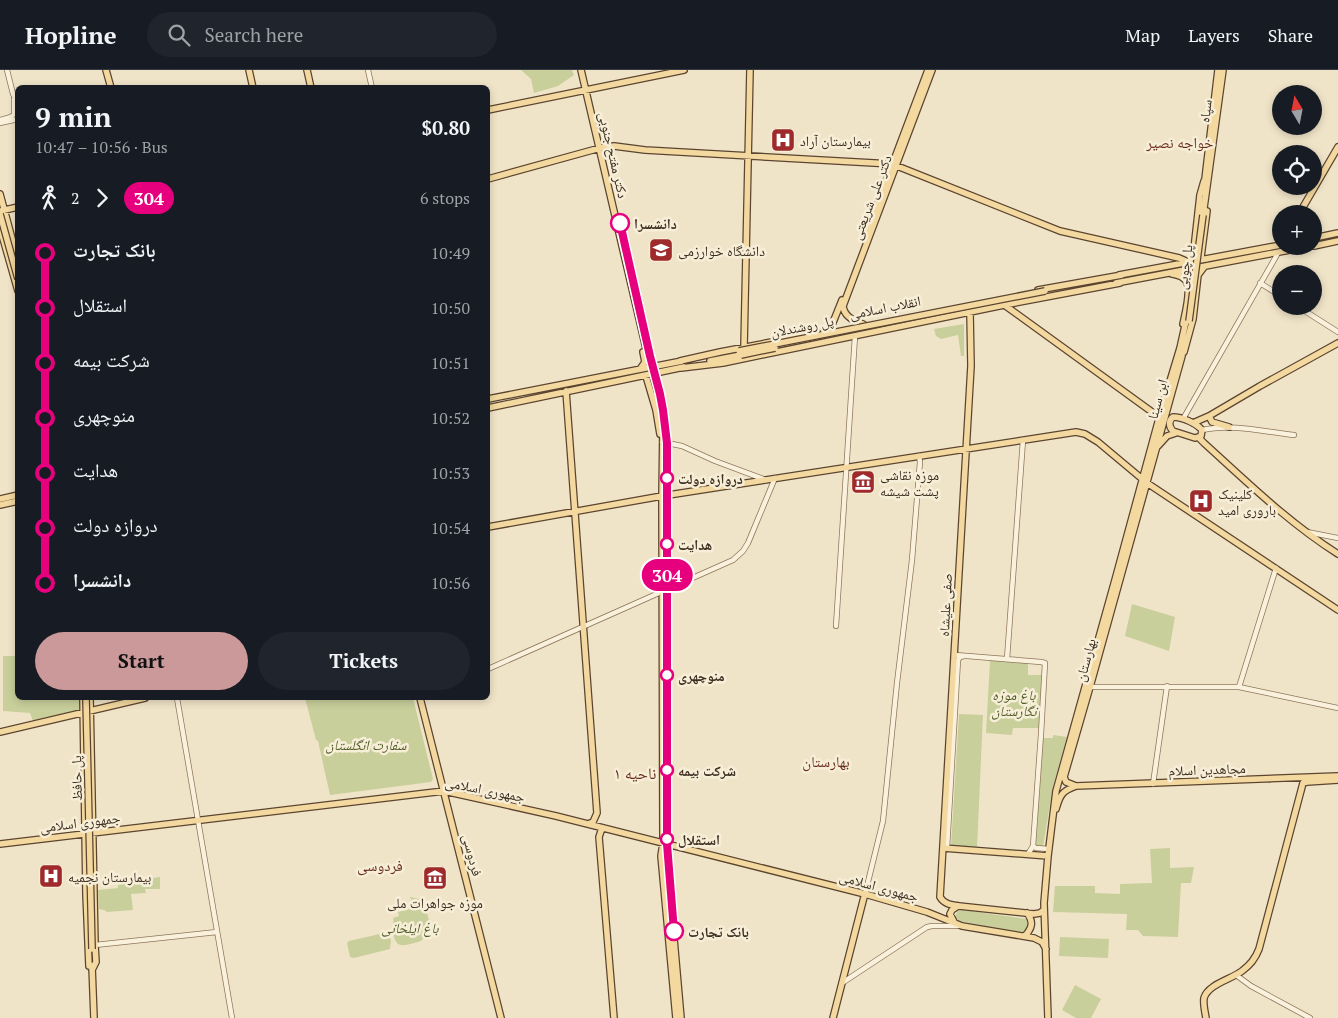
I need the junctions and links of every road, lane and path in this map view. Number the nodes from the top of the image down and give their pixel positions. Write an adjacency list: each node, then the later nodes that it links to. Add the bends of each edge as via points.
1 (7, 70): 19 (street)
2 (106, 70): 13 (main road)
3 (249, 70): 14 (main road)
4 (307, 70): 15 (main road)
5 (368, 70): 16 (street)
6 (581, 70): 18 (main road, دکتر مفتح جنوبی)
7 (684, 70): 18 (main road)
8 (750, 70): 26 (main road)
9 (928, 70): 17 (main road, دکتر علی شریعتی)
10 (932, 70): 17 (main road, دکتر علی شریعتی)
11 (1218, 70): 29 (main road, سپاه)
12 (1223, 70): 29 (main road, سپاه)
13 (110, 85)
14 (252, 85)
15 (310, 85)
16 (371, 85)
17 (922, 89): 27 (main road, دکتر علی شریعتی)
18 (586, 90): 21 (main road); 25 (main road, دکتر مفتح جنوبی)
19 (13, 94): 20 (street); 23 (street, via 14,114)
20 (15, 98)
21 (490, 110)
22 (15, 120): 23 (street)
23 (0, 122)
24 (1338, 147): 31 (main road)
25 (600, 148): 26 (main road, via 614,146); 28 (main road); 57 (main road, دکتر مفتح جنوبی)
26 (748, 156): 27 (main road); 82 (main road)
27 (894, 165): 51 (main road, via 1060,231); 74 (main road, دکتر علی شریعتی, via 843,306 847,316); 75 (main road, دکتر علی شریعتی)
28 (490, 177)
29 (1206, 182): 34 (main road, سپاه); 45 (main road, via 1200,195); 47 (main road, via 1209,193)
30 (0, 194): 33 (main road)
31 (1304, 205)
32 (15, 208): 33 (main road)
33 (1, 212): 39 (main road); 53 (main road, bridge)
34 (1202, 215): 73 (main road, پل چوبی, bridge)
35 (0, 228): 43 (main road)
36 (1338, 234): 37 (main road)
37 (1322, 237)
38 (1338, 241): 40 (main road)
39 (13, 242): 43 (main road); 46 (main road)
40 (1322, 244)
41 (1272, 245): 44 (main road)
42 (1272, 247): 44 (main road)
43 (2, 248): 59 (main road)
44 (1267, 248): 50 (main road)
45 (1194, 249): 47 (main road, via 1199,256); 51 (main road, via 1193,258)
46 (15, 250)
47 (1202, 250): 50 (main road, via 1202,258)
48 (1272, 254): 52 (main road)
49 (1277, 255): 60 (street)
50 (1206, 259): 51 (main road)
51 (1188, 262): 55 (main road)
52 (1204, 266): 54 (main road); 56 (main road)
53 (15, 267)
54 (1171, 273): 58 (main road); 61 (main road, via 1184,278)
55 (1122, 275): 63 (main road); 64 (main road, انقلاب اسلامی)
56 (1198, 275): 61 (main road, via 1194,270); 83 (main road, via 1186,348)
57 (629, 276): 84 (main road, دکتر مفتح جنوبی); 86 (main road, دکتر مفتح جنوبی, via 644,359)
58 (1120, 282): 63 (main road); 66 (main road, انقلاب اسلامی)
59 (15, 283)
60 (1260, 283): 62 (street); 95 (street)
61 (1189, 290): 83 (main road, via 1178,346)
62 (1272, 290)
63 (1046, 293): 82 (main road, پل روشندلان, bridge)
64 (1017, 294): 65 (main road, انقلاب اسلامی); 66 (main road, via 1012,299)
65 (994, 298): 67 (main road); 68 (main road, انقلاب اسلامی); 69 (main road)
66 (1019, 302): 67 (main road, انقلاب اسلامی)
67 (1004, 305): 69 (main road, انقلاب اسلامی); 94 (main road)
68 (951, 307): 72 (main road); 74 (main road, انقلاب اسلامی)
69 (992, 308): 70 (main road, انقلاب اسلامی)
70 (970, 312): 72 (main road, انقلاب اسلامی); 105 (main road, صفی علیشاه, via 971,366)
71 (1311, 315): 76 (street)
72 (953, 316): 77 (main road, انقلاب اسلامی)
73 (1187, 321): 83 (main road, ابن سینا)
74 (863, 324): 75 (main road, انقلاب اسلامی)
75 (830, 330): 78 (main road, انقلاب اسلامی); 79 (main road)
76 (1338, 332)
77 (855, 336): 79 (main road, انقلاب اسلامی); 108 (street)
78 (787, 339): 81 (main road, via 791,343); 82 (main road, انقلاب اسلامی)
79 (836, 340): 81 (main road, انقلاب اسلامی)
80 (1338, 343): 93 (main road)
81 (788, 350): 85 (main road, انقلاب اسلامی)
82 (741, 351): 85 (main road, انقلاب اسلامی); 86 (main road, انقلاب اسلامی)
83 (1180, 356): 91 (main road, ابن سینا); 94 (main road, ابن سینا)
84 (648, 357)
85 (681, 368): 87 (main road, انقلاب اسلامی)
86 (640, 369): 90 (main road, انقلاب اسلامی)
87 (646, 376): 88 (main road, انقلاب اسلامی); 104 (main road)
88 (566, 392): 92 (main road, انقلاب اسلامی); 115 (main road)
89 (657, 395): 104 (main road, via 662,416)
90 (490, 399)
91 (1168, 406): 95 (main road); 106 (main road, ابن سینا)
92 (490, 408)
93 (1209, 416): 96 (main road); 97 (main road, via 1212,422); 98 (main road)
94 (1159, 417): 111 (main road, ابن سینا)
95 (1180, 418): 96 (main road); 99 (main road, via 1171,418 1169,424)
96 (1193, 423): 98 (main road)
97 (1229, 427): 98 (street); 101 (street)
98 (1202, 430): 102 (main road)
99 (1176, 433): 102 (main road); 106 (main road, via 1167,436)
100 (665, 435): 104 (main road)
101 (1294, 436)
102 (1199, 438): 117 (main road)
103 (1022, 440): 105 (main road); 111 (main road, via 1080,433 1098,442); 127 (street)
104 (662, 442): 110 (street, via 682,446); 112 (main road)
105 (966, 448): 107 (main road); 125 (main road, صفی علیشاه)
106 (1157, 448): 111 (main road, ابن سینا)
107 (919, 456): 108 (main road); 165 (street, via 912,560 883,820)
108 (847, 467): 109 (main road); 123 (street)
109 (775, 478): 110 (main road); 121 (street, via 750,539 739,556)
110 (766, 480): 112 (main road)
111 (1144, 480): 120 (main road); 131 (main road, بهارستان); 152 (main road, بهارستان, via 1056,791)
112 (662, 496): 115 (main road); 121 (main road)
113 (15, 500): 114 (main road)
114 (0, 503)
115 (575, 511): 116 (main road); 124 (main road)
116 (490, 527)
117 (1306, 532): 118 (street); 119 (main road)
118 (1338, 538)
119 (1338, 554)
120 (1276, 568): 122 (main road); 130 (street)
121 (662, 591): 124 (street); 155 (main road)
122 (1338, 610)
123 (836, 626)
124 (584, 627): 128 (street); 150 (main road, via 597,813 593,822)
125 (955, 655): 126 (street); 158 (main road, صفی علیشاه)
126 (965, 656): 127 (street); 158 (street, صفی علیشاه, via 958,660)
127 (1007, 658): 157 (street, via 1043,662 1045,665)
128 (490, 668)
129 (1168, 686): 130 (street); 131 (street); 145 (street)
130 (1239, 686): 138 (street)
131 (1090, 687): 146 (main road, بهارستان, via 1064,777 1066,782)
132 (86, 700): 140 (main road)
133 (86, 700): 173 (main road, پل حافظ, bridge)
134 (87, 700): 139 (main road)
135 (137, 700): 139 (main road)
136 (177, 700): 149 (street)
137 (421, 700): 148 (main road, فردوسی)
138 (1338, 708)
139 (90, 711): 140 (main road); 153 (main road)
140 (83, 713): 141 (main road); 154 (main road)
141 (0, 732)
142 (1338, 776): 143 (main road, مجاهدین اسلام)
143 (1283, 779): 145 (main road, مجاهدین اسلام); 147 (main road, via 1297,782)
144 (1338, 780): 147 (main road, via 1307,782)
145 (1153, 784): 146 (main road, مجاهدین اسلام)
146 (1076, 786): 152 (main road, بهارستان, via 1061,795)
147 (1302, 787): 176 (main road, via 1261,944 1251,962)
148 (444, 791): 149 (main road, جمهوری اسلامی); 150 (main road, جمهوری اسلامی); 181 (main road, فردوسی)
149 (198, 820): 153 (main road, جمهوری اسلامی); 171 (street)
150 (586, 824): 151 (main road, جمهوری اسلامی)
151 (603, 828): 155 (main road, جمهوری اسلامی); 182 (main road, via 599,837)
152 (1052, 828): 159 (main road, بهارستان)
153 (93, 833): 154 (main road, جمهوری اسلامی); 163 (main road)
154 (85, 834): 156 (main road, جمهوری اسلامی, via 11,840); 161 (main road)
155 (665, 843): 164 (main road); 165 (main road, جمهوری اسلامی)
156 (0, 844)
157 (1032, 846): 159 (street); 160 (street)
158 (945, 848): 160 (main road); 166 (main road, صفی علیشاه, via 940,899)
159 (1049, 849): 162 (main road, بهارستان)
160 (1028, 854): 162 (main road)
161 (85, 856): 163 (main road); 175 (main road, via 88,958)
162 (1048, 856): 167 (main road, بهارستان)
163 (94, 857): 173 (main road)
164 (665, 865): 183 (main road); 184 (main road)
165 (865, 894): 169 (main road, جمهوری اسلامی); 177 (main road)
166 (959, 906): 168 (main road); 169 (main road, via 950,914)
167 (1044, 910): 168 (main road); 174 (main road)
168 (1027, 914): 172 (main road, via 1032,923)
169 (954, 922): 170 (main road, جمهوری اسلامی)
170 (962, 926): 172 (main road, جمهوری اسلامی); 177 (street, via 927,927)
171 (217, 932): 173 (street); 180 (street)
172 (1025, 936): 174 (main road, via 1038,939)
173 (94, 947): 175 (main road)
174 (1046, 949): 186 (main road)
175 (92, 968): 179 (main road)
176 (1236, 975): 178 (main road, via 1210,990 1204,1000); 189 (street)
177 (842, 982): 185 (main road)
178 (1205, 1008): 187 (main road); 188 (main road)
179 (94, 1018)
180 (232, 1018)
181 (501, 1018)
182 (614, 1018)
183 (676, 1018)
184 (681, 1018)
185 (833, 1018)
186 (1048, 1018)
187 (1201, 1018)
188 (1206, 1018)
189 (1310, 1018)

